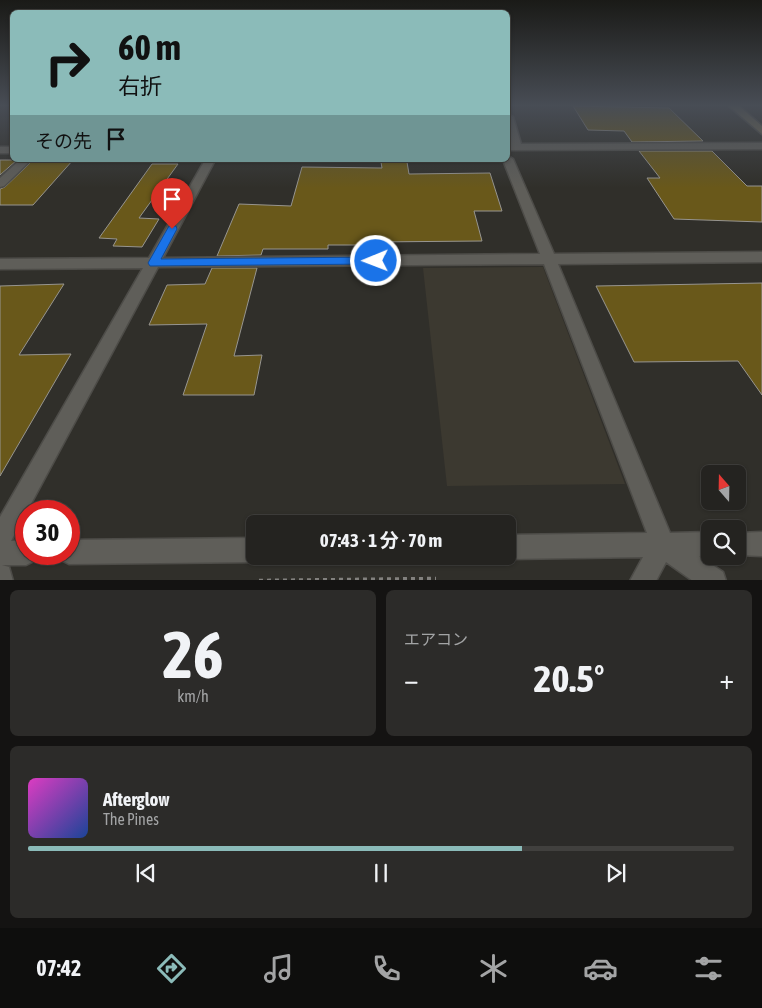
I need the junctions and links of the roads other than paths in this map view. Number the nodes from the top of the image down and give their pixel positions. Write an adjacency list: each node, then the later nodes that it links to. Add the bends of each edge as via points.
1 (762, 146): 2 (street)
2 (511, 151): 7 (street)
3 (24, 162): 5 (street)
4 (209, 162): 8 (street)
5 (0, 184)
6 (762, 257): 7 (street)
7 (548, 258): 8 (street); 14 (street)
8 (154, 263): 9 (street); 10 (street)
9 (0, 264)
10 (0, 539)
11 (701, 544): 14 (street)
12 (746, 544): 13 (street)
13 (762, 544)
14 (663, 545): 15 (street); 22 (street); 23 (street)
15 (516, 547)
16 (246, 550): 17 (street)
17 (80, 552)
18 (0, 553): 19 (street)
19 (15, 553)
20 (0, 576): 21 (street)
21 (1, 580)
22 (642, 580)
23 (714, 580)

